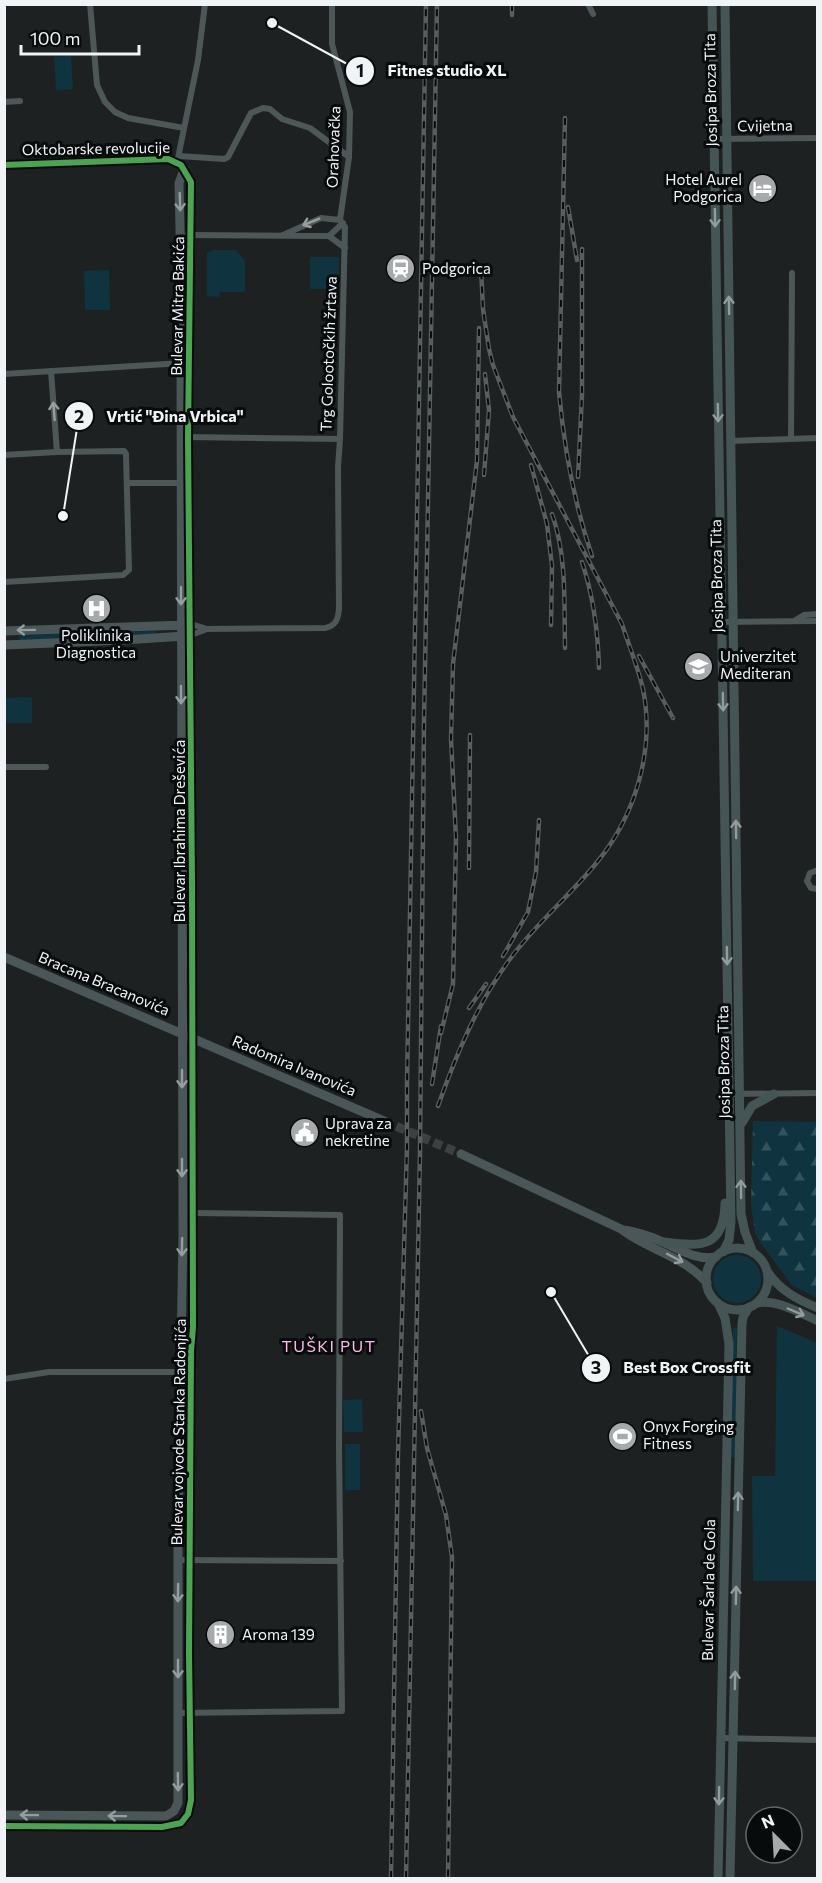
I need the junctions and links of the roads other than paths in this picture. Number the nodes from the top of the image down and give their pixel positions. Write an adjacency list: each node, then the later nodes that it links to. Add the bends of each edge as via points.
1 (90, 4): 10 (street, via 97,85 105,102 124,116)
2 (205, 4): 10 (street)
3 (332, 4): 14 (street, Orahovačka, via 332,44 350,112)
4 (588, 4): 7 (street)
5 (712, 4): 12 (main road, Josipa Broza Tita)
6 (725, 4): 13 (main road, Josipa Broza Tita)
7 (593, 14)
8 (20, 101): 9 (street)
9 (4, 102)
10 (184, 128): 15 (street)
11 (818, 138): 13 (street, Cvijetna)
12 (713, 139): 13 (street, Cvijetna); 41 (main road, Josipa Broza Tita, one-way to 41)
13 (727, 139): 32 (main road, Josipa Broza Tita, one-way to 13)
14 (349, 157): 15 (street, via 310,128 263,108 251,113 228,157); 18 (street, Orahovačka)
15 (178, 159): 16 (street, Oktobarske revolucije); 17 (street, Oktobarske revolucije)
16 (4, 165)
17 (184, 170): 19 (street, Bulevar Mitra Bakića, one-way to 19, via 179,183); 20 (street, Bulevar Mitra Bakića, via 191,182)
18 (341, 222): 21 (street, one-way to 21, via 321,218); 22 (street); 23 (street, Trg Golootočkih žrtava, via 345,227)
19 (181, 235): 20 (street); 25 (street, Bulevar Mitra Bakića)
20 (191, 235): 21 (street); 25 (street, Bulevar Mitra Bakića)
21 (283, 235): 22 (street)
22 (329, 236): 23 (street)
23 (345, 248): 30 (street, Trg Golootočkih žrtava)
24 (792, 273): 31 (street)
25 (185, 363): 26 (street, Bulevar Mitra Bakića); 28 (street, Bulevar Mitra Bakića)
26 (51, 371): 27 (street, Bulevar Mitra Bakića); 33 (street, one-way to 26)
27 (4, 374)
28 (184, 437): 30 (street, Trg Golootočkih žrtava); 35 (street, Bulevar Mitra Bakića)
29 (818, 438): 31 (street)
30 (340, 439): 45 (street, via 339,609 335,624 325,628)
31 (792, 439): 32 (street)
32 (730, 441): 42 (main road, Josipa Broza Tita)
33 (57, 452): 34 (street); 36 (street, via 121,450 126,454)
34 (4, 455)
35 (185, 482): 36 (street); 43 (street, Bulevar Mitra Bakića); 44 (street, Bulevar Mitra Bakića, one-way to 44)
36 (127, 483): 37 (street, via 126,573)
37 (4, 582)
38 (818, 614): 39 (street)
39 (794, 621): 40 (street); 42 (street)
40 (818, 621)
41 (722, 622): 42 (street); 52 (main road, Josipa Broza Tita, one-way to 52)
42 (733, 622): 53 (main road, Josipa Broza Tita, one-way to 42)
43 (191, 624): 44 (street); 45 (street); 47 (street, Bulevar Ibrahima Dreševića)
44 (180, 625): 46 (street, one-way to 46); 48 (street, Bulevar Ibrahima Dreševića)
45 (207, 629): 47 (street)
46 (4, 631)
47 (191, 635): 48 (street); 58 (street, Bulevar Ibrahima Dreševića)
48 (181, 636): 49 (street); 57 (street, Bulevar Ibrahima Dreševića, one-way to 57)
49 (4, 645)
50 (4, 767): 51 (street)
51 (46, 767)
52 (725, 865): 53 (main road); 60 (main road, Josipa Broza Tita, one-way to 60)
53 (736, 865): 60 (main road, Josipa Broza Tita)
54 (818, 870): 55 (street, via 810,873 807,881)
55 (818, 890)
56 (4, 957): 57 (street, Bracana Bracanovića)
57 (182, 1034): 58 (street, Bracana Bracanovića); 66 (street, Bulevar vojvode Stanka Radonjića, one-way to 66)
58 (192, 1038): 62 (street, Radomira Ivanovića); 67 (street, Bulevar vojvode Stanka Radonjića)
59 (818, 1093): 61 (street)
60 (734, 1094): 61 (street); 63 (main road, Josipa Broza Tita); 65 (main road, Josipa Broza Tita)
61 (774, 1094): 63 (main road, via 752,1106)
62 (384, 1121)
63 (740, 1128): 70 (main road, Josipa Broza Tita, one-way to 63, via 741,1214)
64 (460, 1154): 68 (street)
65 (730, 1183): 69 (main road, via 723,1224 715,1238 697,1245); 71 (main road, Josipa Broza Tita, via 729,1240)
66 (182, 1213): 67 (street); 78 (street, Bulevar vojvode Stanka Radonjića, one-way to 78)
67 (193, 1213): 83 (street, Bulevar vojvode Stanka Radonjića); 84 (street, via 340,1215)
68 (621, 1229): 69 (street); 73 (street, one-way to 73, via 681,1261)
69 (664, 1242): 71 (street, via 698,1257)
70 (753, 1253): 71 (main road, via 738,1248); 72 (main road)
71 (719, 1254): 73 (main road, via 707,1272)
72 (767, 1271): 75 (main road, via 767,1288); 76 (main road, via 787,1292)
73 (707, 1283): 74 (main road)
74 (718, 1303): 75 (main road, via 733,1310); 80 (main road, Bulevar Šarla de Gola, via 727,1324 729,1344)
75 (753, 1305): 77 (main road, one-way to 77, via 774,1303); 81 (main road, Bulevar Šarla de Gola, via 742,1322)
76 (818, 1308)
77 (818, 1321)
78 (181, 1372): 79 (street, via 49,1372); 82 (street, Bulevar vojvode Stanka Radonjića)
79 (4, 1379)
80 (726, 1473): 81 (main road); 87 (main road, Bulevar Šarla de Gola)
81 (739, 1473): 88 (main road, Bulevar Šarla de Gola, one-way to 81)
82 (178, 1560): 83 (street); 86 (street, Bulevar vojvode Stanka Radonjića, one-way to 86)
83 (190, 1560): 84 (street); 85 (street, Bulevar vojvode Stanka Radonjića)
84 (341, 1561): 85 (street, via 342,1711)
85 (190, 1712): 86 (street); 91 (street, Bulevar vojvode Stanka Radonjića, via 191,1800 188,1814 181,1822 162,1827)
86 (178, 1713): 90 (street, Bulevar vojvode Stanka Radonjića, one-way to 90, via 178,1803 166,1816)
87 (721, 1738): 88 (street); 92 (main road, Bulevar Šarla de Gola, one-way to 92)
88 (734, 1738): 89 (street); 93 (main road, Bulevar Šarla de Gola)
89 (818, 1740)
90 (4, 1815)
91 (4, 1826)
92 (718, 1878)
93 (730, 1878)

